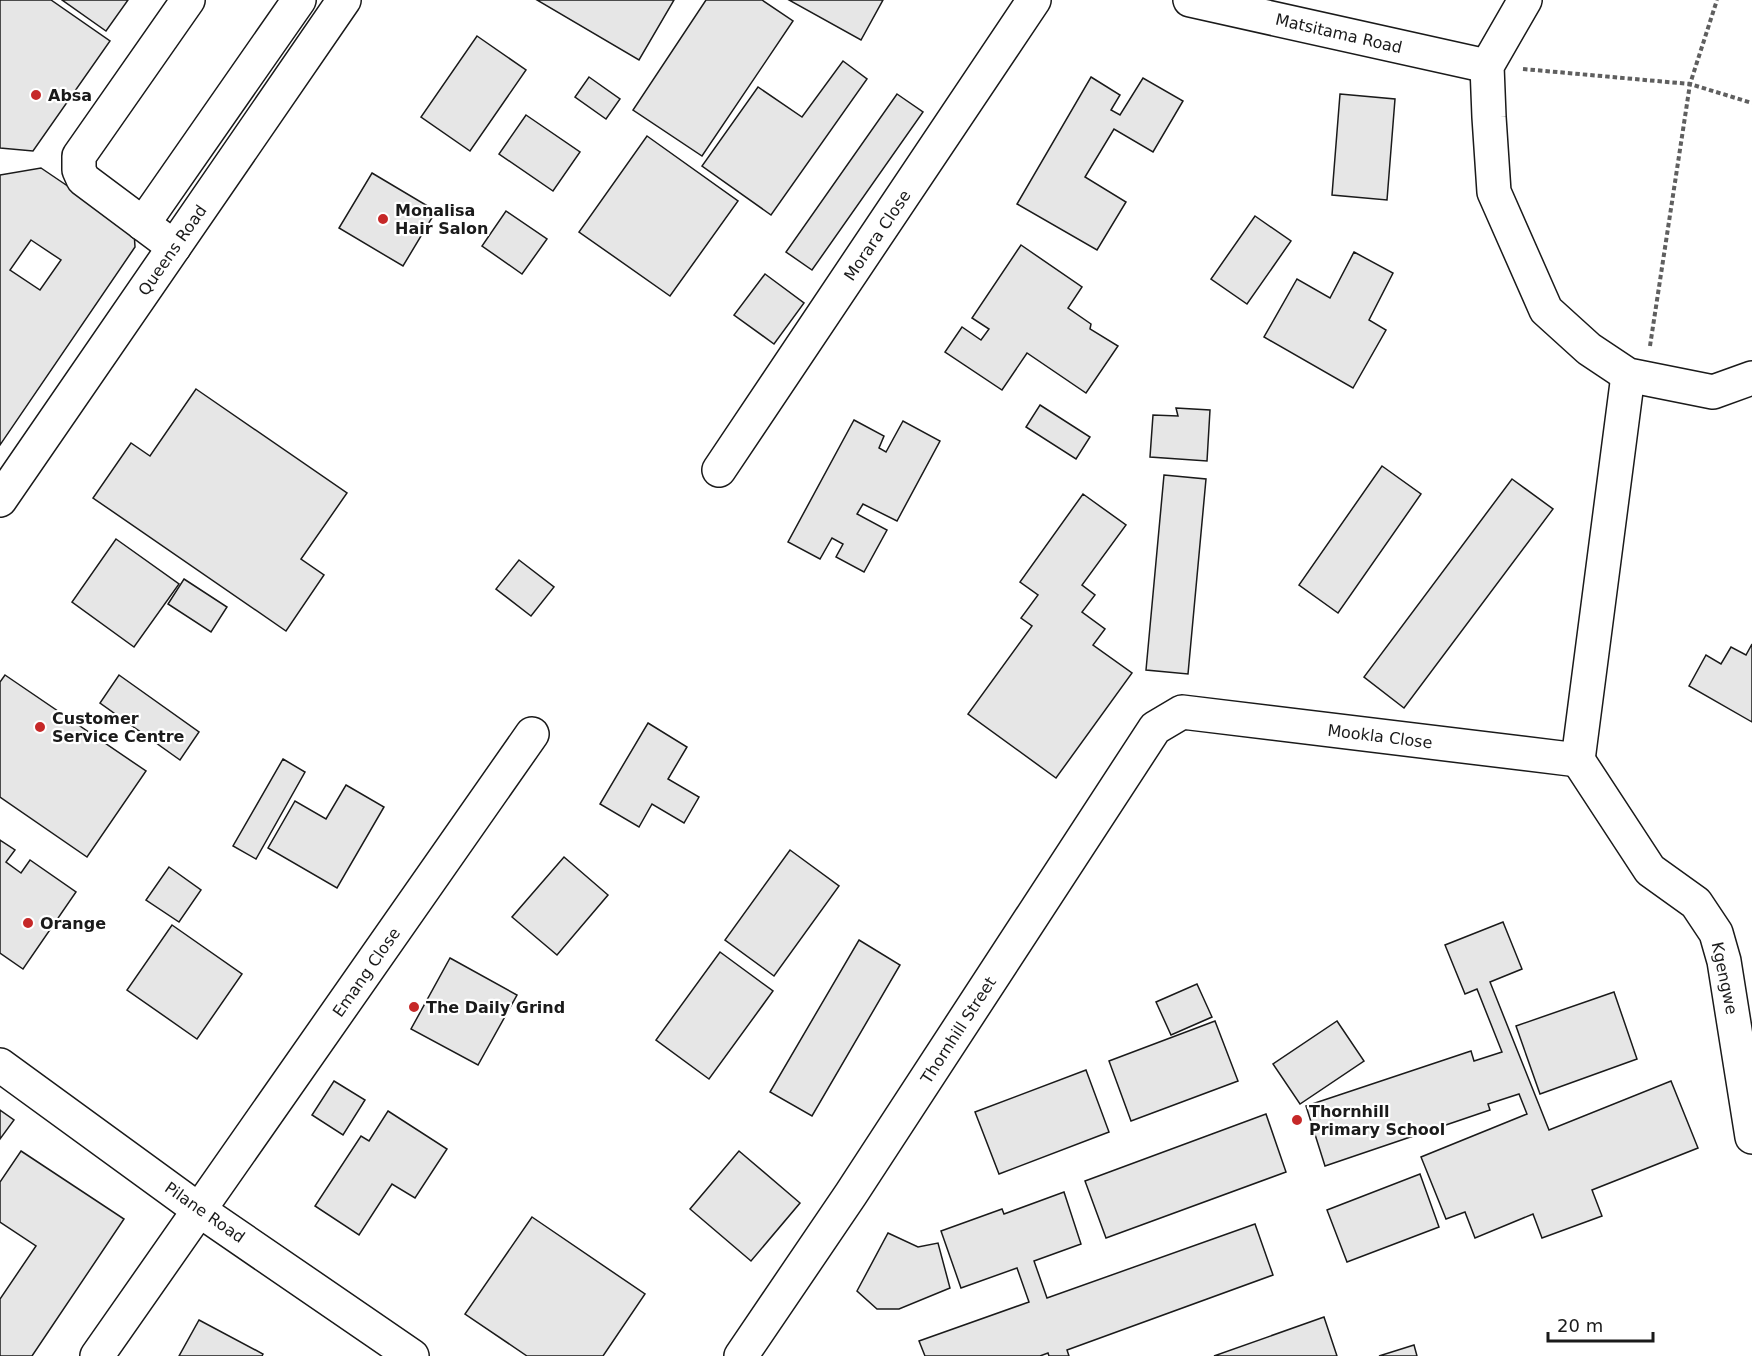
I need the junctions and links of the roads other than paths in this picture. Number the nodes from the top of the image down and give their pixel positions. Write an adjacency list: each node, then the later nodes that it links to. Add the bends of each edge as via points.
1 (188, 0): 8 (street, via 79,156 83,179)
2 (299, 0): 8 (street)
3 (344, 0): 9 (street, Queens Road)
4 (1034, 0): 12 (street, Morara Close)
5 (1190, 0): 7 (street, Matsitama Road)
6 (1525, 0): 7 (street)
7 (1487, 66): 10 (street, via 1494,192 1546,310 1589,349)
8 (143, 224): 9 (street)
9 (174, 247): 13 (street, Queens Road)
10 (1636, 378): 11 (street, via 1713,392); 16 (street)
11 (1752, 378)
12 (719, 470)
13 (0, 500)
14 (1182, 712): 16 (street, Mookla Close); 22 (street, Thornhill Street, via 1155,728)
15 (532, 734): 19 (street, Emang Close)
16 (1578, 760): 18 (street, Kgengwe, via 1650,870 1696,903 1716,933 1724,961)
17 (0, 1065): 19 (street, Pilane Road)
18 (1752, 1137)
19 (199, 1209): 20 (street, Emang Close); 21 (street, Pilane Road)
20 (97, 1356)
21 (412, 1356)
22 (741, 1356)

